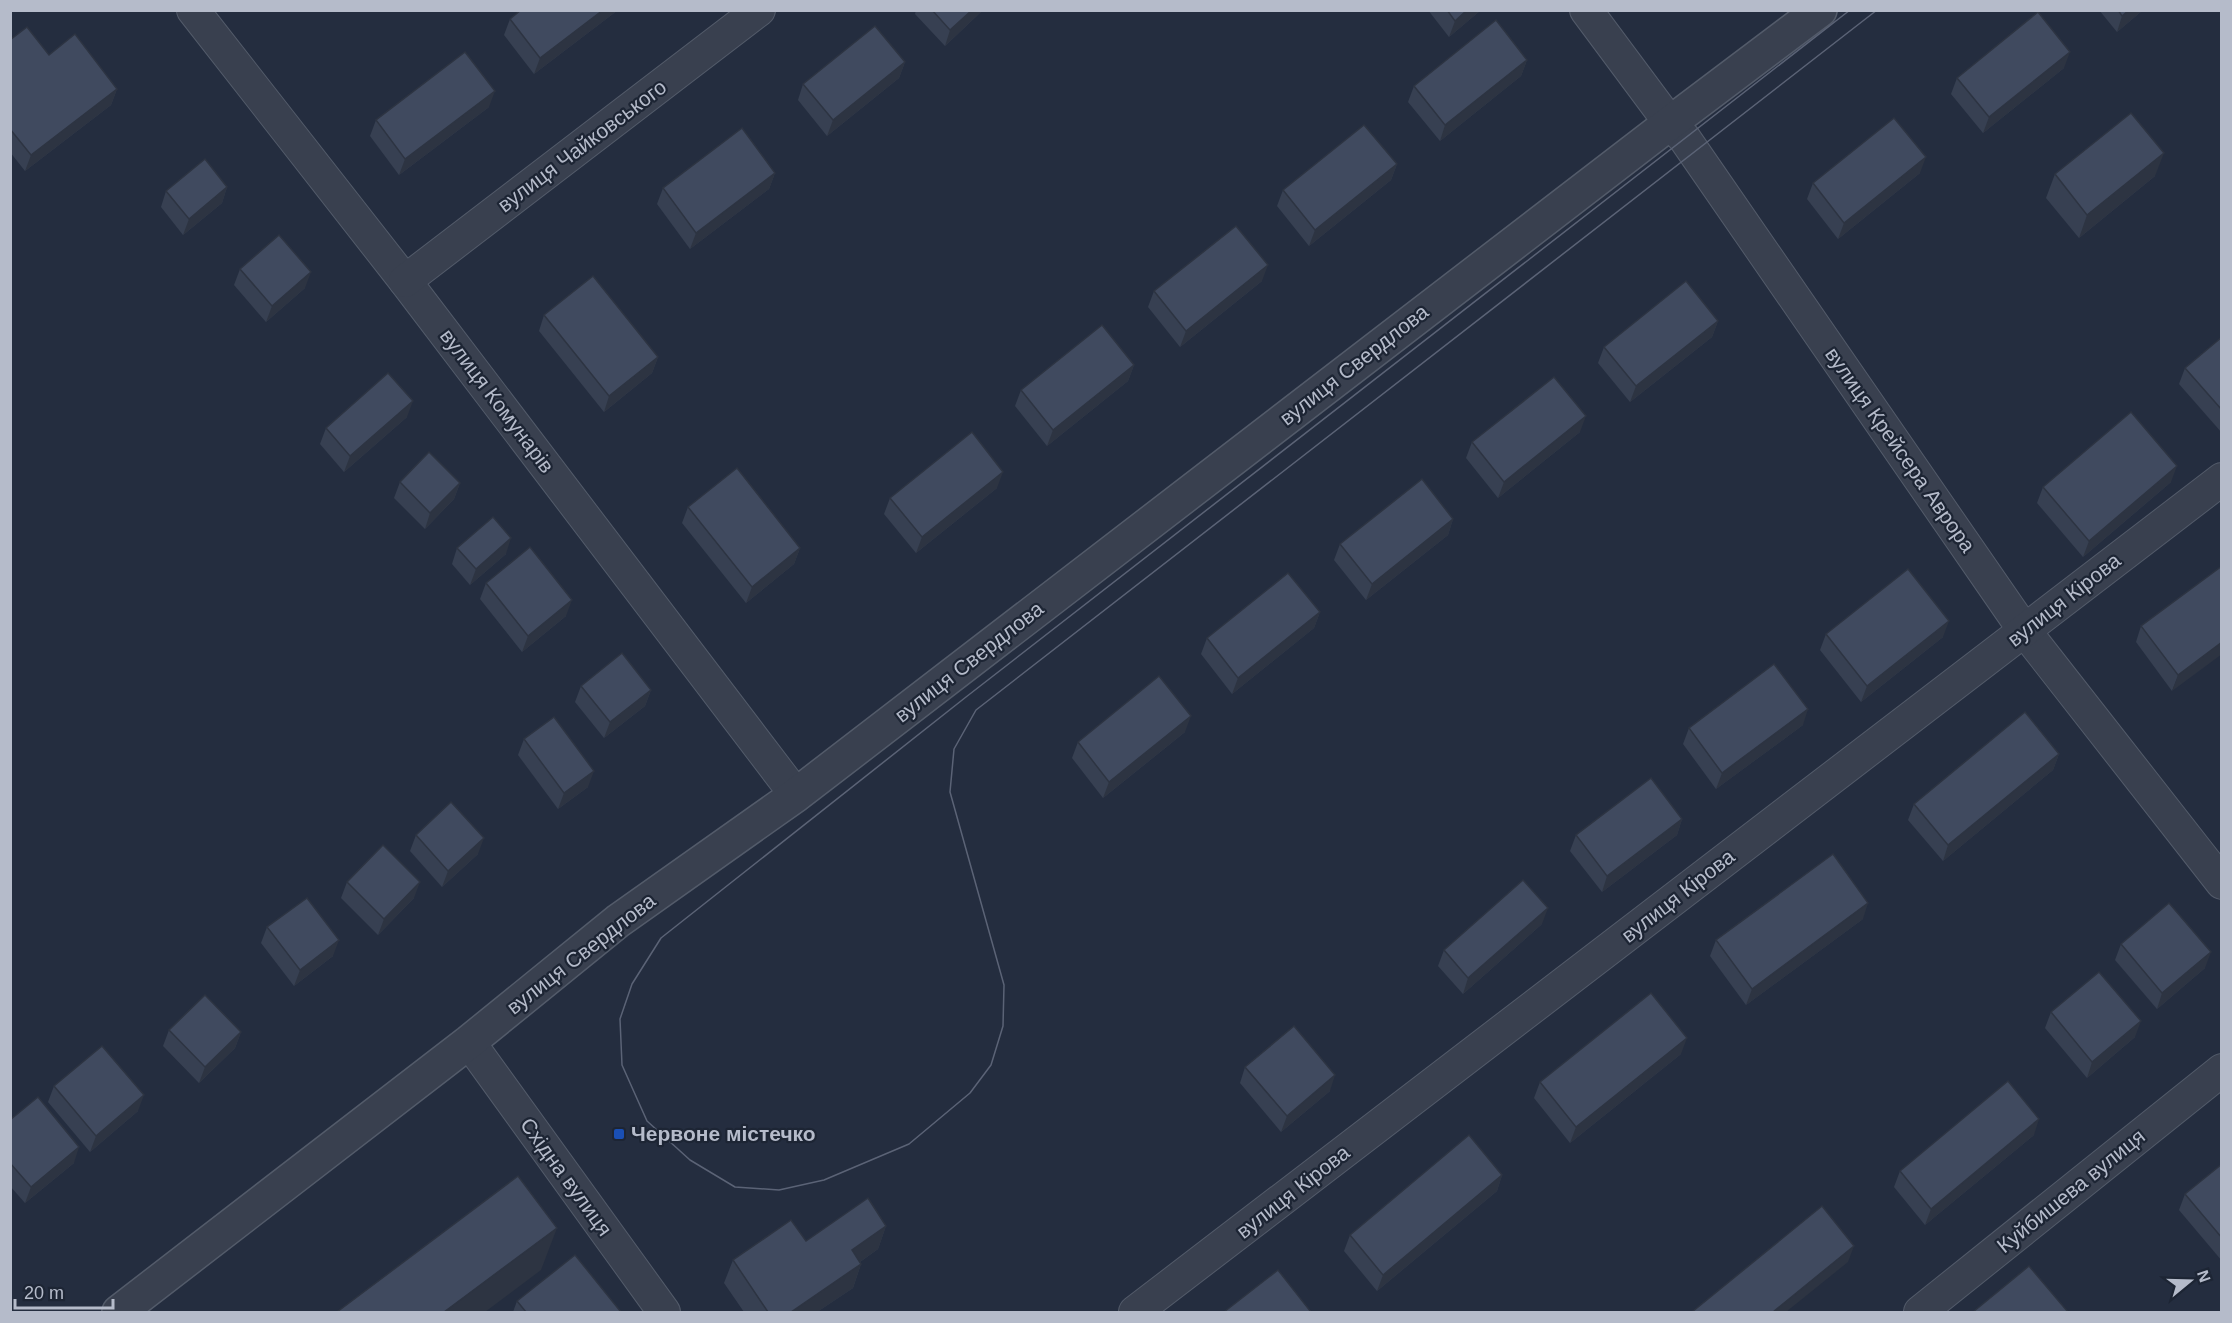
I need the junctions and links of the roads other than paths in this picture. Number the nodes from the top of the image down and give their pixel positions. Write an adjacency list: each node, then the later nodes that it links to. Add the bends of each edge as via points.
1 (194, 10): 6 (street, вулиця Комунарів)
2 (759, 10): 6 (street, вулиця Чайковського)
3 (1586, 10): 5 (street, вулиця Крейсера Аврора)
4 (1820, 10): 5 (street, вулиця Свердлова)
5 (1670, 123): 8 (street, вулиця Крейсера Аврора, via 1685,139); 9 (street, вулиця Свердлова)
6 (405, 281): 9 (street, вулиця Комунарів)
7 (2222, 479): 8 (street, вулиця Кірова)
8 (2024, 630): 10 (street, вулиця Крейсера Аврора); 15 (street, вулиця Кірова)
9 (796, 795): 11 (street, вулиця Свердлова, via 618,921)
10 (2222, 883)
11 (469, 1042): 13 (street, вулиця Свердлова); 14 (street, Східна вулиця)
12 (2222, 1070): 16 (street, Куйбишева вулиця)
13 (118, 1312)
14 (664, 1312)
15 (1135, 1312)
16 (1920, 1312)

